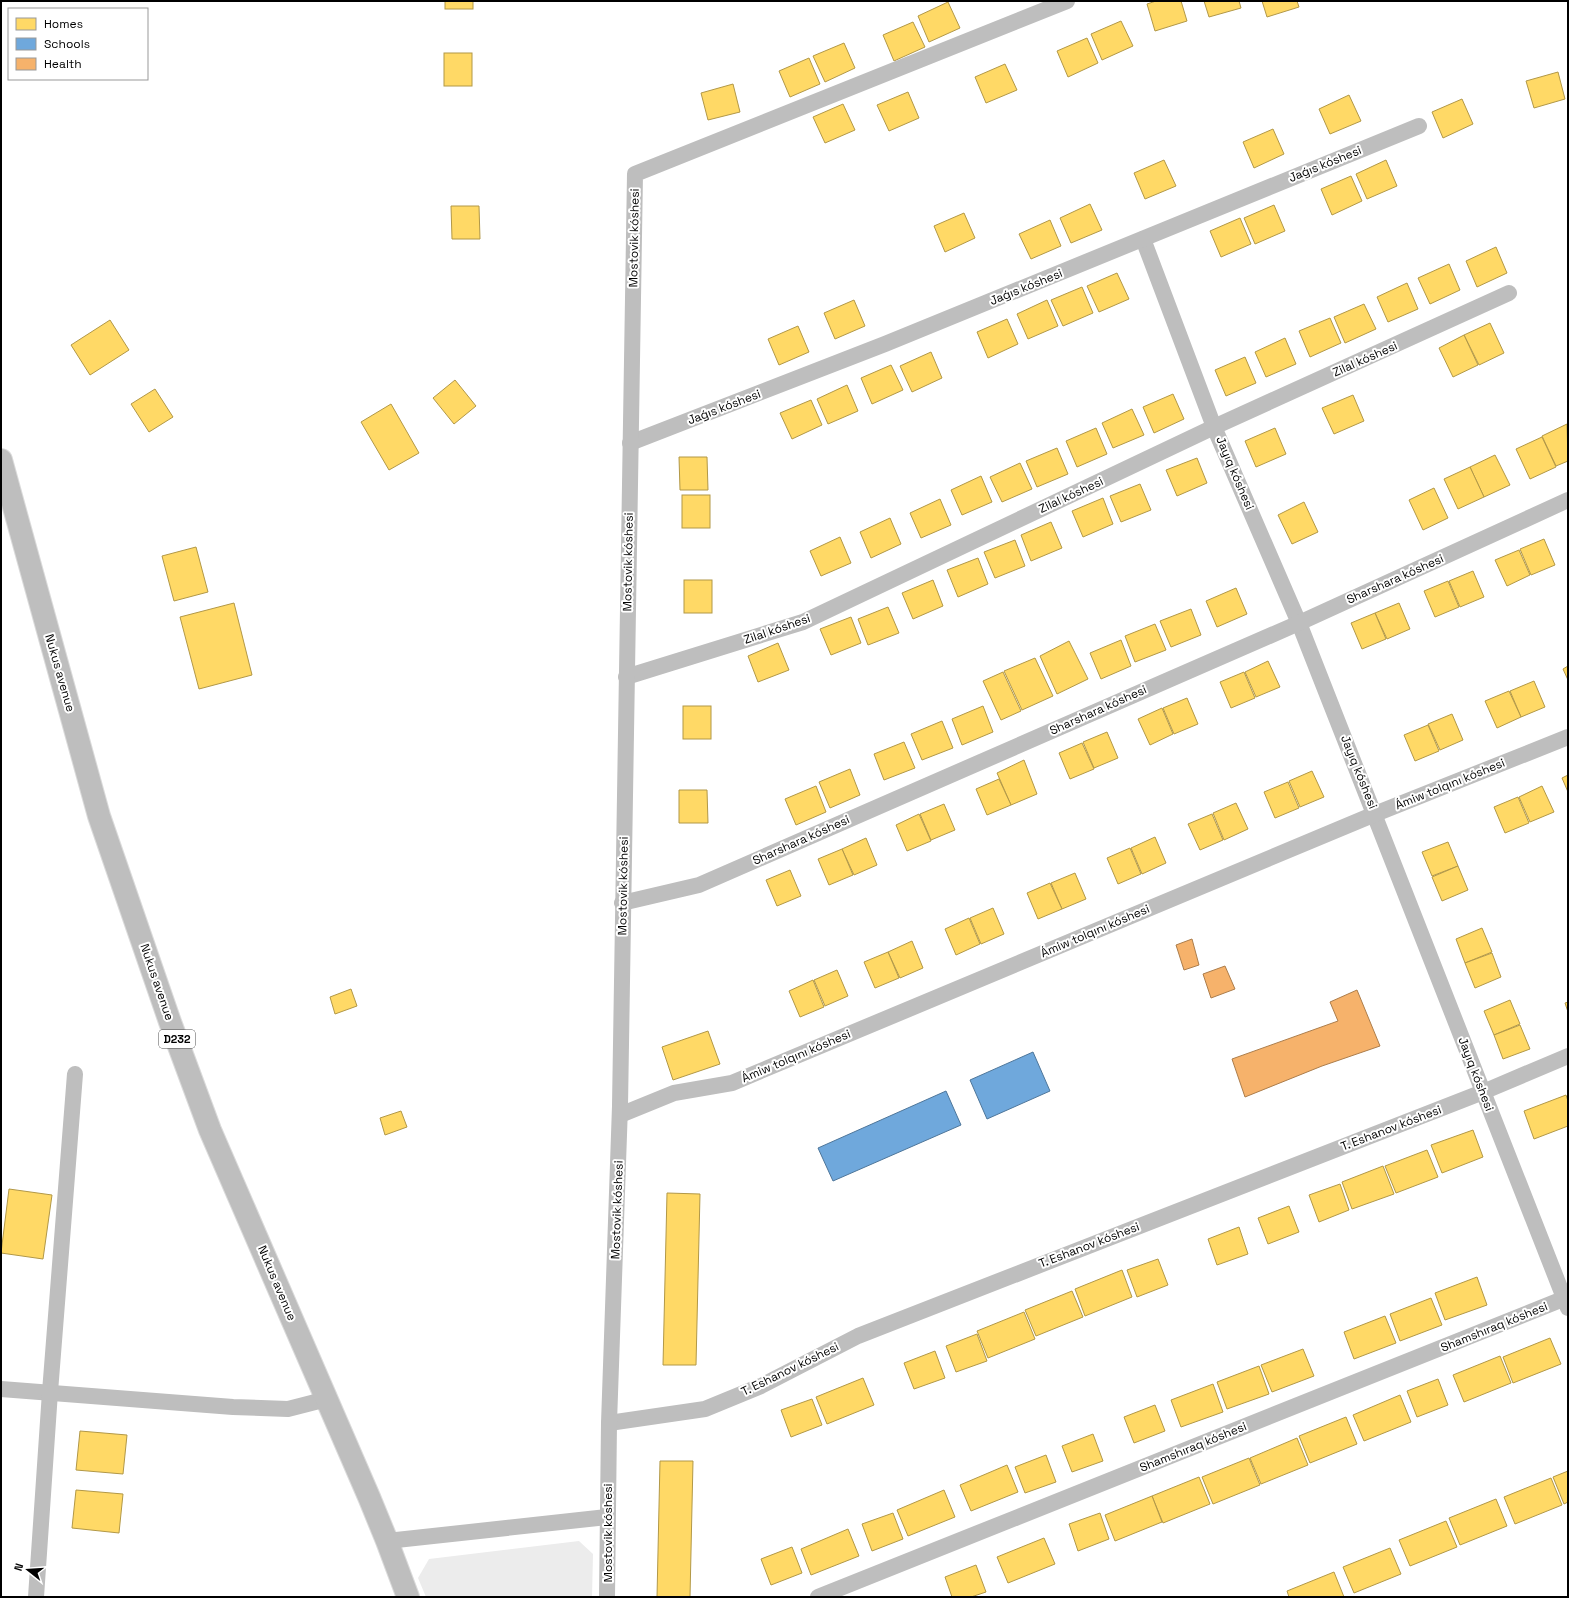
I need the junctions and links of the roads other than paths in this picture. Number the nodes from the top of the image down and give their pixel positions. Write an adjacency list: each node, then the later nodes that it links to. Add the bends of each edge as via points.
1 (1067, 1): 6 (street, Mostovik kóshesi, via 635,174)
2 (1419, 126): 3 (street, Jaǵıs kóshesi)
3 (1143, 240): 5 (street, Jayıq kóshesi); 6 (street, Jaǵıs kóshesi)
4 (1509, 294): 5 (street, Zilal kóshesi)
5 (1214, 427): 9 (street, Jayıq kóshesi); 10 (street, Zilal kóshesi, via 803,622)
6 (630, 444): 10 (street, Mostovik kóshesi)
7 (1, 460): 21 (main road, Nukus avenue / D232, via 99,816 170,1022 210,1130)
8 (1568, 500): 9 (street, Sharshara kóshesi)
9 (1300, 623): 12 (street, Jayıq kóshesi); 13 (street, Sharshara kóshesi, via 699,885)
10 (626, 677): 13 (street, Mostovik kóshesi)
11 (1568, 737): 12 (street, Ámiw tolqını kóshesi)
12 (1375, 814): 16 (street, Jayıq kóshesi); 17 (street, Ámiw tolqını kóshesi, via 732,1083 674,1092)
13 (622, 903): 17 (street, Mostovik kóshesi)
14 (1568, 1056): 16 (street, T. Eshanov kóshesi)
15 (75, 1074): 20 (street)
16 (1483, 1092): 18 (street, Jayıq kóshesi); 22 (street, T. Eshanov kóshesi, via 858,1336 761,1386 705,1409)
17 (620, 1115): 22 (street, Mostovik kóshesi)
18 (1567, 1301): 28 (street, Shamshıraq kóshesi)
19 (1, 1389): 20 (street)
20 (50, 1392): 21 (street, via 288,1409); 25 (street)
21 (327, 1399): 24 (main road, Nukus avenue / D232)
22 (609, 1423): 23 (street, Mostovik kóshesi)
23 (608, 1516): 24 (street); 27 (street, Mostovik kóshesi)
24 (387, 1541): 26 (main road, Nukus avenue / D232)
25 (36, 1597)
26 (408, 1597)
27 (607, 1597)
28 (818, 1597)

